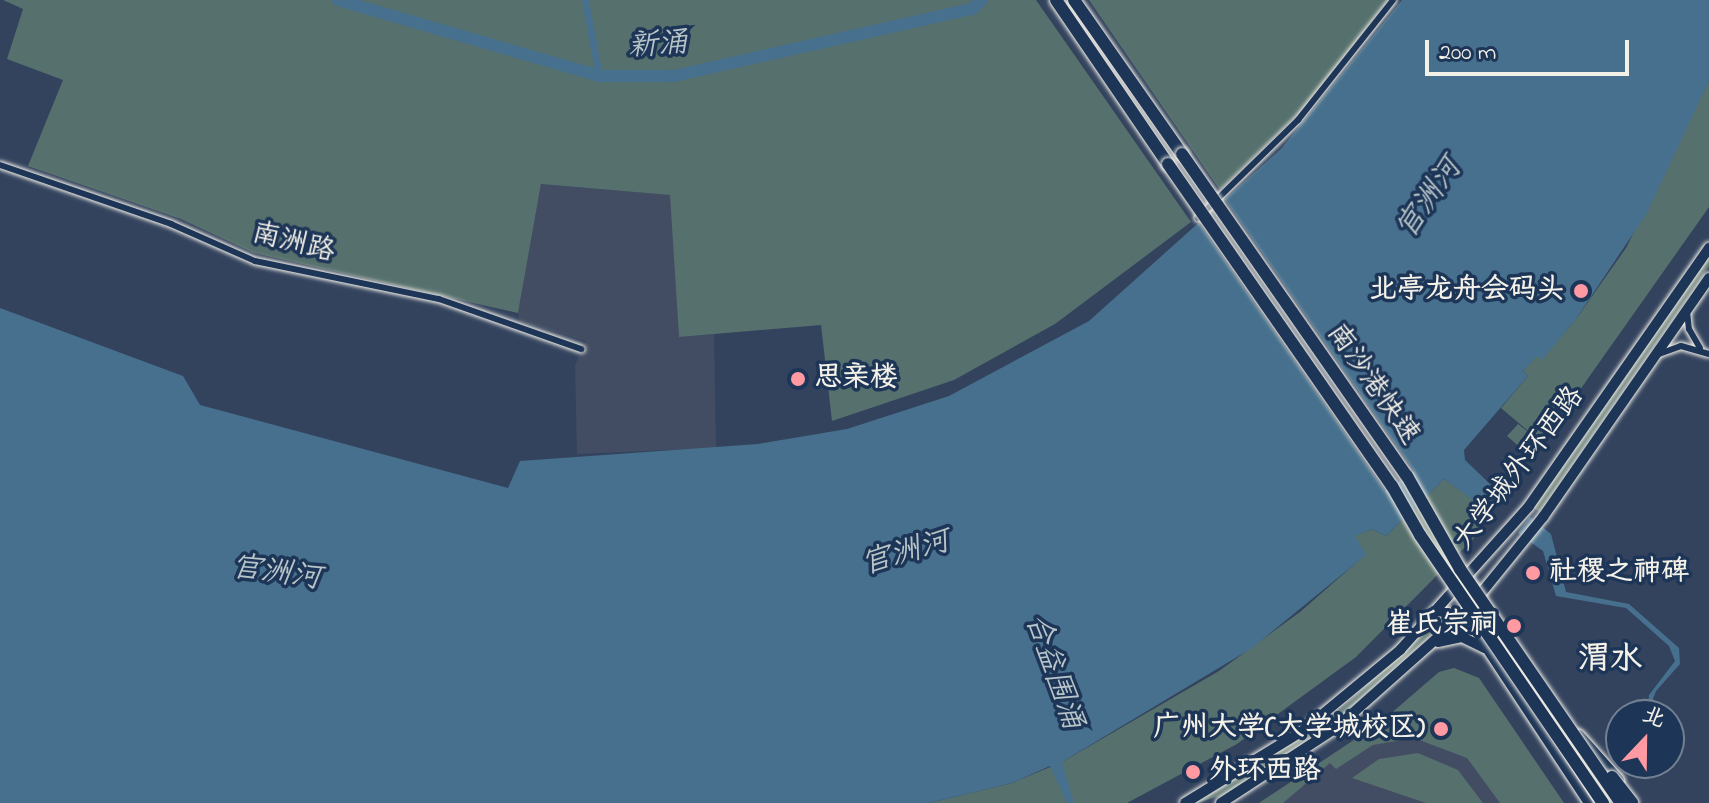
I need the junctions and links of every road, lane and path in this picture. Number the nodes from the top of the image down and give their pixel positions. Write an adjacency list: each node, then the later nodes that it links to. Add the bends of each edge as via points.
1 (1056, 0): 23 (highway, 南沙港快速, bridge, via 1392,486)
2 (1074, 0): 19 (highway, 南沙港快速, bridge, via 1407,476 1460,569)
3 (1393, 0): 5 (street, via 1298,120)
4 (0, 165): 10 (street, 南洲路, via 171,224 255,261 451,302)
5 (1198, 218)
6 (1709, 248): 13 (main road, 大学城外环西路, via 1529,506)
7 (1709, 278): 8 (main road)
8 (1688, 307): 9 (street, via 1689,329); 12 (main road)
9 (1700, 348): 11 (street); 12 (street, via 1673,348)
10 (581, 349)
11 (1709, 354)
12 (1653, 359): 14 (main road, 大学城外环西路, via 1519,550)
13 (1473, 572): 15 (main road, 大学城外环西路); 16 (main road)
14 (1481, 595): 16 (main road, 大学城外环西路); 25 (main road, via 1484,611 1508,645)
15 (1436, 611): 16 (main road); 20 (main road, 大学城外环西路, via 1335,707)
16 (1468, 612): 17 (main road, 大学城外环西路); 18 (main road); 25 (main road, via 1491,634 1555,723)
17 (1433, 645): 18 (main road, via 1462,637); 21 (main road, 大学城外环西路, via 1336,728)
18 (1485, 648): 22 (main road)
19 (1561, 709): 24 (highway, 南沙港快速, bridge); 25 (highway, bridge)
20 (1185, 803)
21 (1221, 803)
22 (1588, 803)
23 (1602, 803)
24 (1621, 803)
25 (1633, 803)

